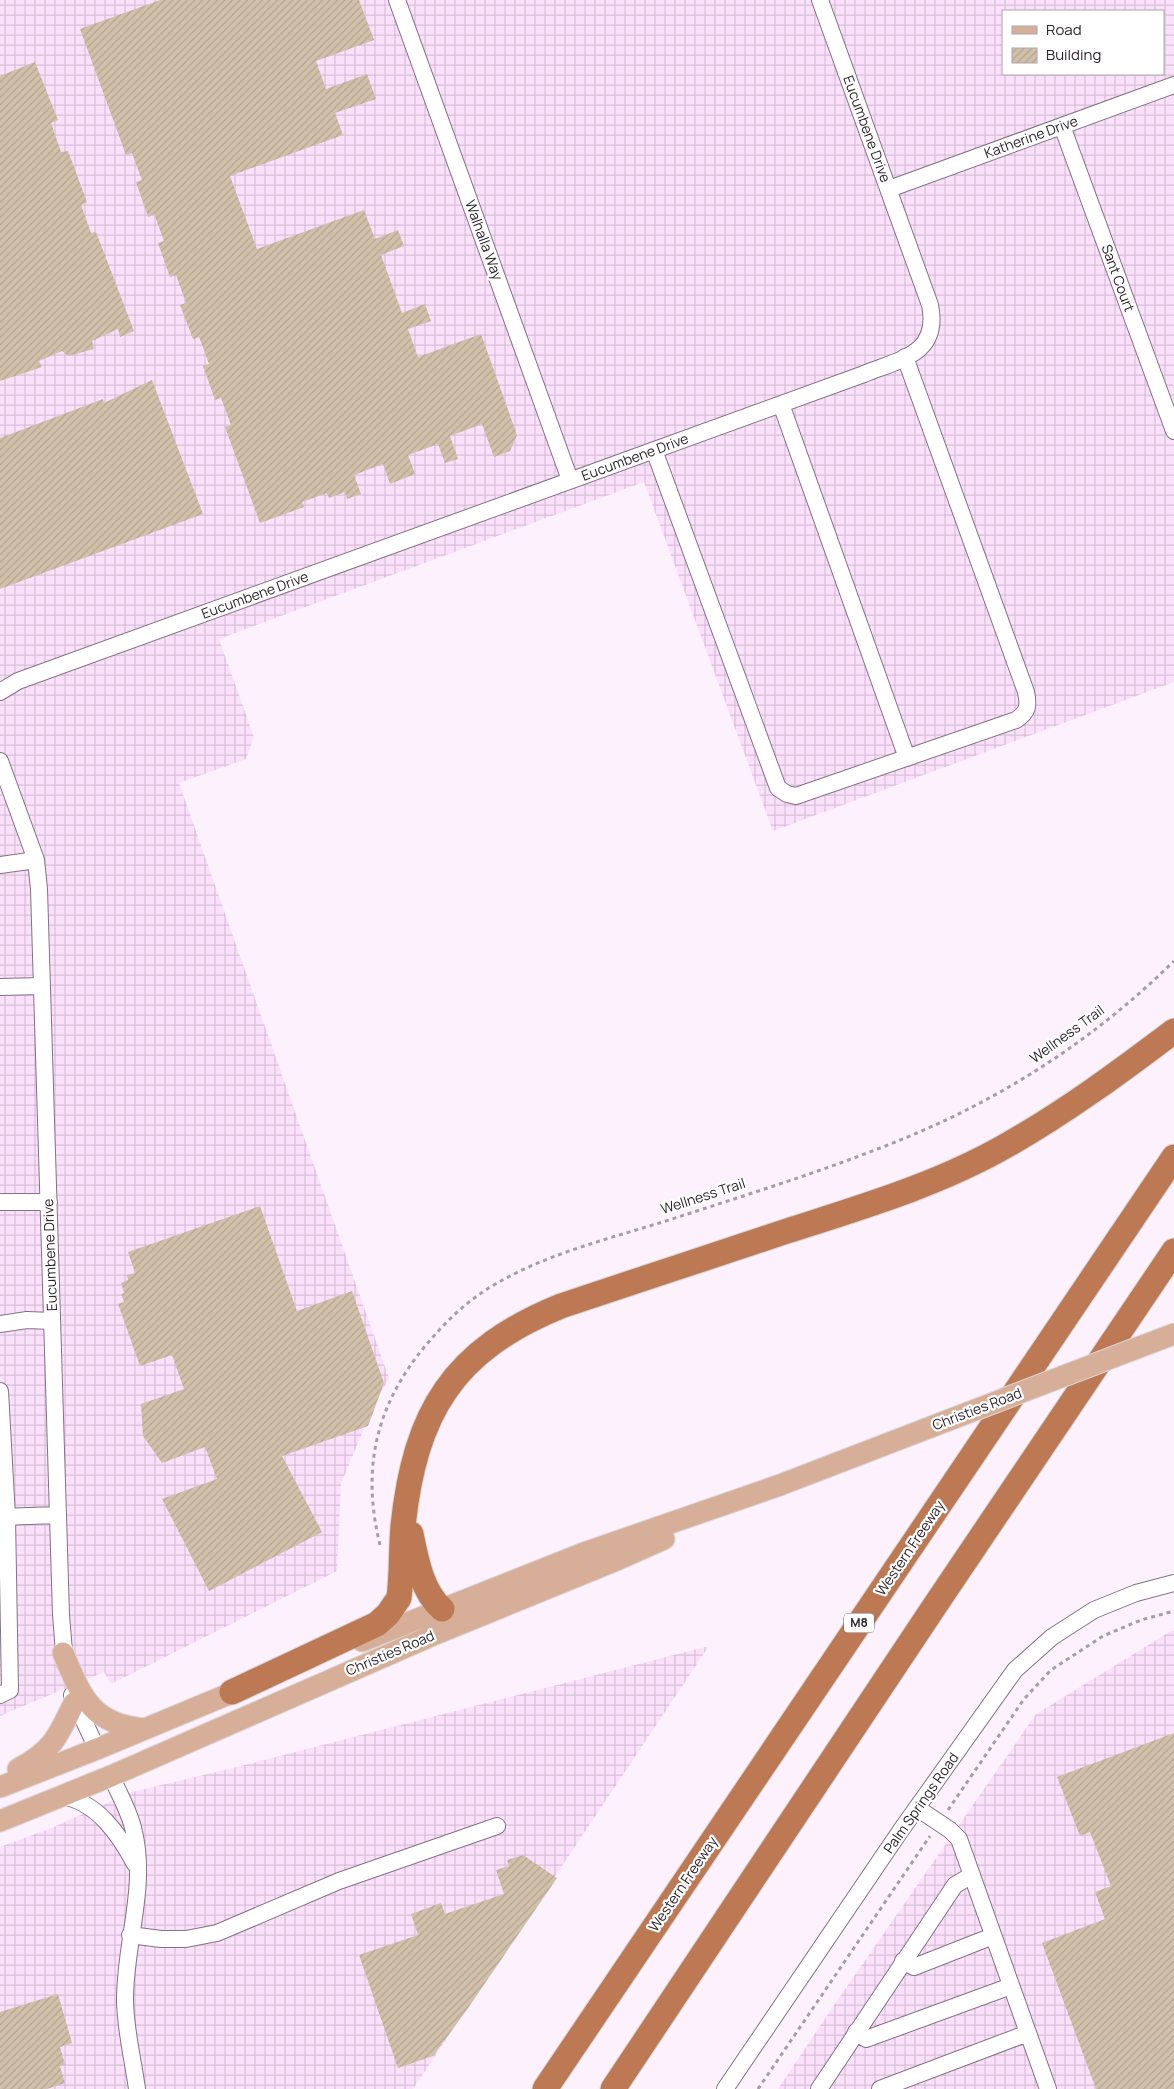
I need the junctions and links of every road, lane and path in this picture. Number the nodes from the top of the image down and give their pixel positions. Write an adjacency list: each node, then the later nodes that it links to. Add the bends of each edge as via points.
1 (398, 0): 10 (street, Walhalla Way)
2 (820, 0): 5 (street, Eucumbene Drive)
3 (1174, 85): 4 (street, Katherine Drive)
4 (1062, 126): 5 (street, Katherine Drive); 8 (street, Sant Court)
5 (888, 189): 6 (street, Eucumbene Drive, via 926,290 933,318 929,339)
6 (905, 357): 7 (street, Eucumbene Drive); 12 (street, via 1029,704 1025,714 1016,720)
7 (781, 404): 9 (street, Eucumbene Drive); 12 (street)
8 (1174, 431)
9 (654, 450): 10 (street, Eucumbene Drive); 12 (street, via 778,788 796,796)
10 (570, 480): 11 (street, Eucumbene Drive, via 26,678)
11 (0, 692)
12 (907, 758)
13 (0, 761): 14 (street, Eucumbene Drive)
14 (36, 860): 15 (street); 17 (street, Eucumbene Drive)
15 (0, 865)
16 (1174, 961): 32 (path, Wellness Trail, via 1086,1037 1024,1079 972,1108 914,1134 825,1167 553,1257 478,1296 441,1326 422,1350 398,1384 380,1422 371,1469 372,1505)
17 (42, 986): 18 (street); 22 (street, Eucumbene Drive)
18 (0, 987)
19 (1174, 1031): 29 (highway, via 1074,1104 1008,1145 940,1178 561,1306 515,1327 469,1362 438,1401 418,1445)
20 (1174, 1157): 58 (highway, Western Freeway / M8)
21 (0, 1202): 22 (street)
22 (48, 1202): 24 (street, Eucumbene Drive)
23 (1174, 1251): 59 (highway)
24 (52, 1321): 25 (street); 30 (street, Eucumbene Drive)
25 (0, 1324)
26 (1174, 1334): 28 (main road, Christies Road, bridge)
27 (0, 1391): 31 (street)
28 (780, 1485): 33 (main road, Christies Road); 35 (main road, Christies Road, via 584,1553)
29 (406, 1499): 35 (highway, via 416,1555 427,1588); 37 (highway, via 399,1598 388,1614 376,1624)
30 (58, 1515): 31 (street); 36 (street, Eucumbene Drive)
31 (3, 1517): 38 (street, via 10,1690)
32 (381, 1547)
33 (618, 1559): 35 (main road, via 460,1613); 42 (main road, Christies Road, via 376,1659)
34 (1174, 1583): 46 (street, Palm Springs Road, via 1136,1593 1094,1610 1052,1637 1015,1670)
35 (442, 1609): 37 (main road, Christies Road)
36 (63, 1653): 39 (street, Eucumbene Drive); 40 (main road, via 82,1695 93,1708 111,1722)
37 (232, 1692): 40 (main road, Christies Road)
38 (0, 1695)
39 (74, 1703): 41 (street, Eucumbene Drive); 43 (main road, via 50,1748)
40 (144, 1729): 41 (main road, Christies Road)
41 (98, 1749): 42 (main road); 44 (main road, Christies Road)
42 (111, 1776): 45 (main road, Christies Road); 49 (street, via 134,1831)
43 (0, 1779)
44 (0, 1787)
45 (62, 1796): 47 (main road, Christies Road); 49 (street, via 79,1801 110,1826)
46 (917, 1808): 50 (street, via 959,1839); 60 (street, Palm Springs Road)
47 (0, 1821)
48 (497, 1826): 51 (street, via 339,1881 217,1933 186,1939)
49 (137, 1868): 51 (street, via 137,1893)
50 (972, 1875): 52 (street); 53 (street, via 955,1885)
51 (130, 1935): 57 (street, via 125,1998)
52 (993, 1936): 53 (street, via 914,1967); 54 (street)
53 (903, 1961): 55 (street)
54 (1011, 1986): 55 (street, via 866,2039); 56 (street)
55 (856, 2032): 61 (street)
56 (1028, 2033): 62 (street); 63 (street)
57 (137, 2089)
58 (545, 2089)
59 (613, 2089)
60 (725, 2089)
61 (819, 2089)
62 (880, 2089)
63 (1048, 2089)

